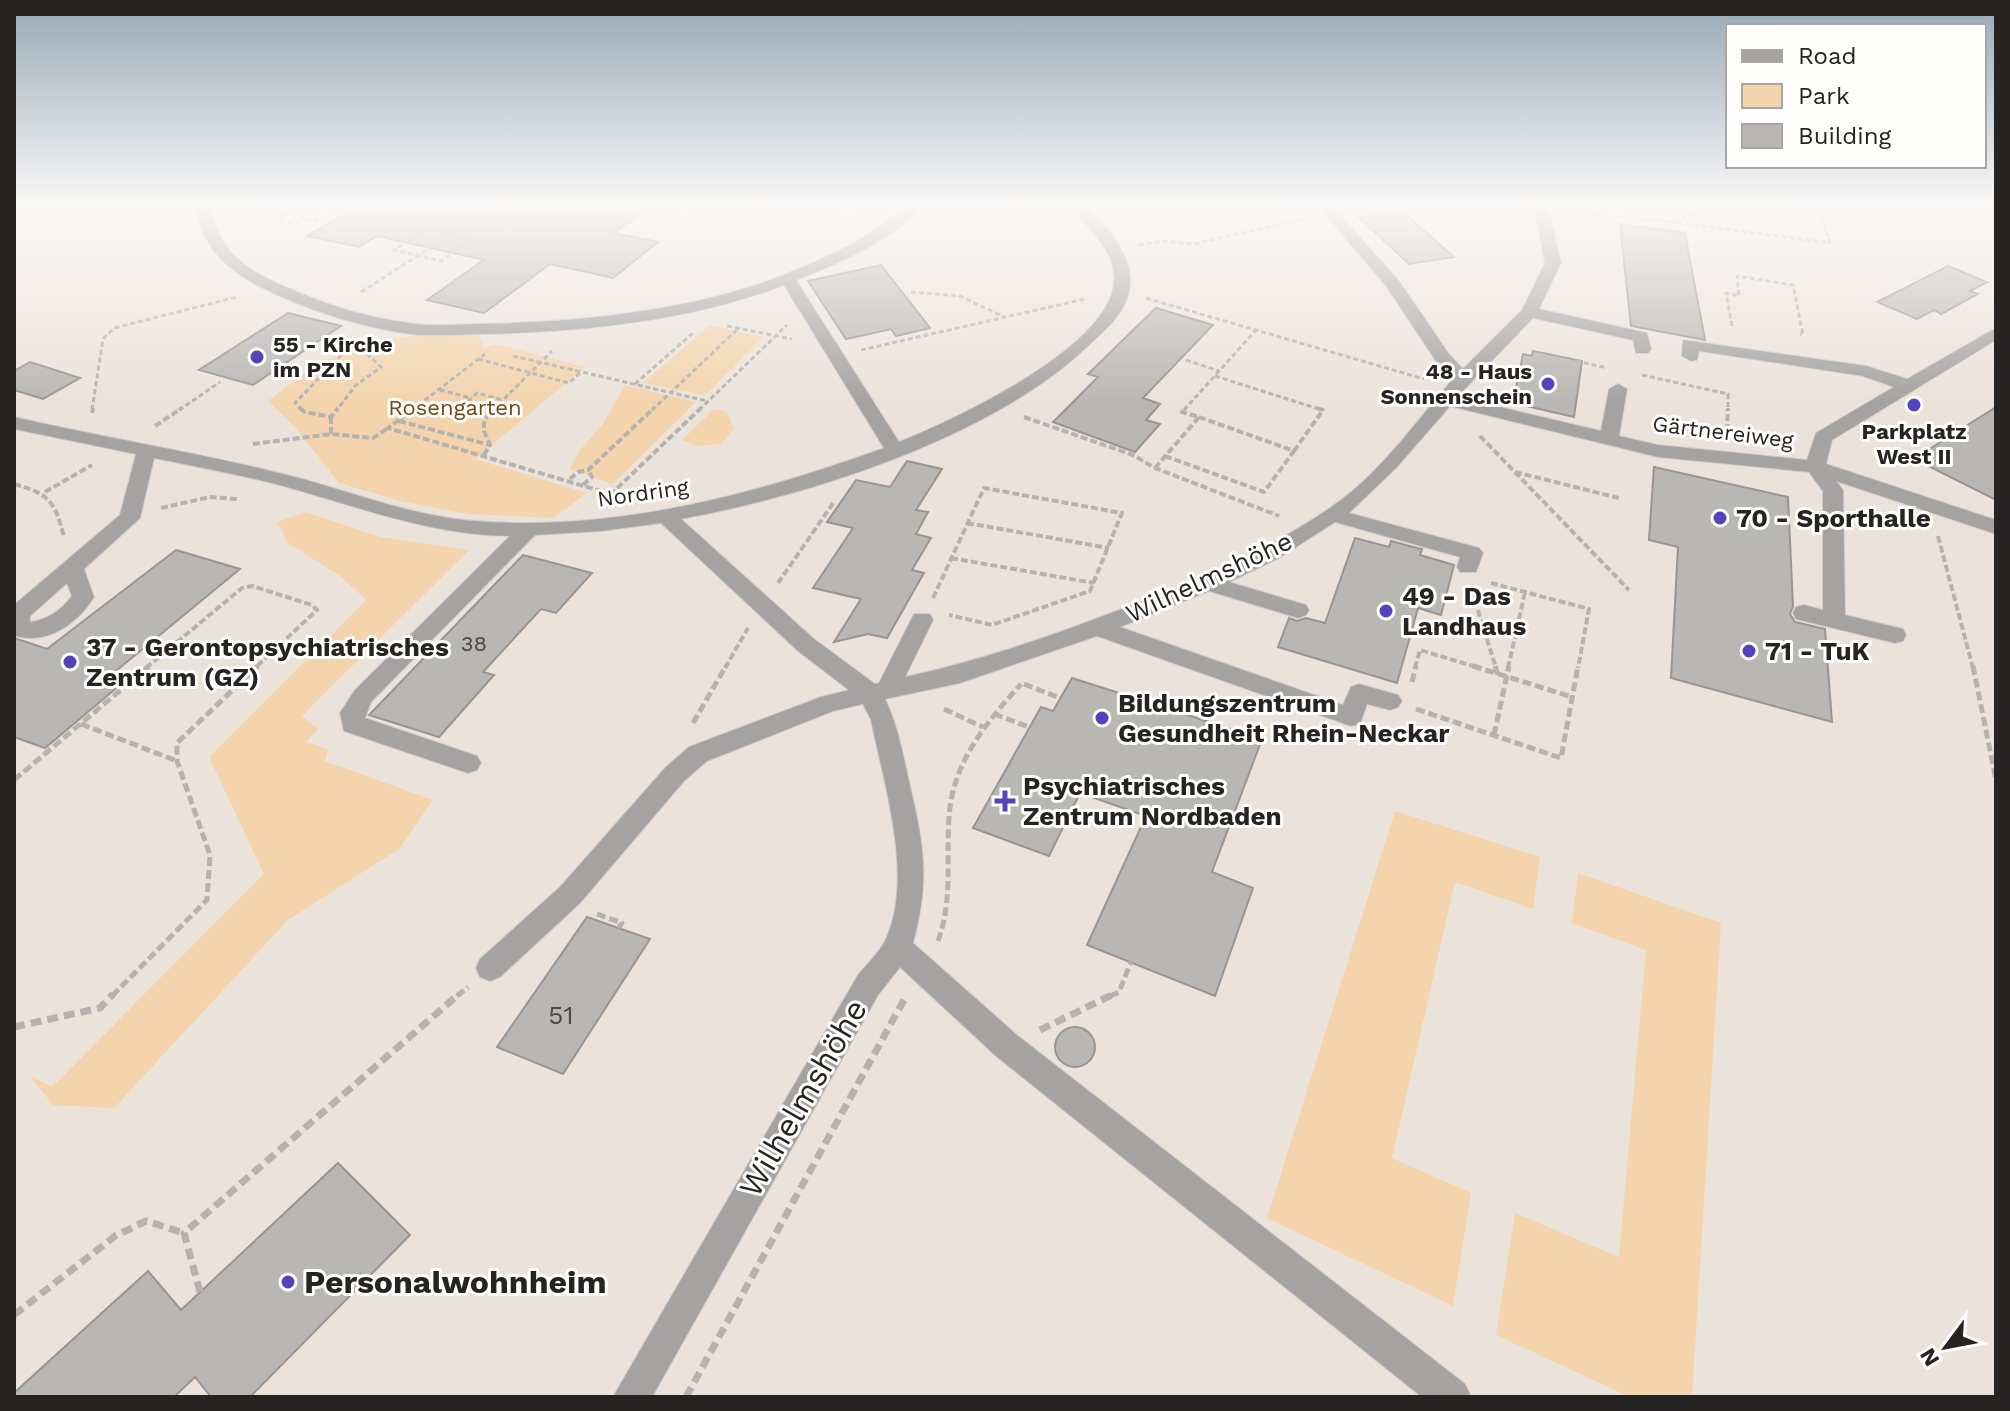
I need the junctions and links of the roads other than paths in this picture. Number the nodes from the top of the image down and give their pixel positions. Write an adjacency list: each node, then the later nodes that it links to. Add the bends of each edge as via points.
1 (242, 271): 6 (street, via 333,310 412,329 583,324 666,310)
2 (805, 271): 6 (street)
3 (1120, 271): 16 (street, Nordring, via 1117,306 1059,363 1020,393)
4 (1382, 271): 13 (street, via 1442,357)
5 (1549, 271): 7 (street)
6 (787, 278): 16 (street)
7 (1529, 312): 9 (street, via 1641,337); 13 (street)
8 (1996, 333): 12 (street, Gärtnereiweg)
9 (1642, 349)
10 (1691, 356): 12 (street, via 1689,344 1866,371)
11 (1619, 380): 15 (street)
12 (1907, 385): 18 (street, Gärtnereiweg, via 1823,437)
13 (1455, 389): 15 (street, Gärtnereiweg); 19 (street, Wilhelmshöhe, via 1389,464)
14 (14, 423): 17 (street, Nordring)
15 (1609, 439): 18 (street, Gärtnereiweg, via 1658,451)
16 (895, 450): 20 (street, Nordring)
17 (146, 451): 22 (street, Nordring, via 288,481 382,511 458,525); 23 (street, via 130,518)
18 (1815, 467): 21 (street); 29 (street, via 1833,490)
19 (1332, 515): 24 (street, via 1472,553); 25 (street, Wilhelmshöhe, via 1272,553)
20 (668, 518): 22 (street, Nordring); 32 (street, via 806,645)
21 (1996, 527)
22 (530, 528): 34 (street, via 434,622 352,713 353,724)
23 (73, 569)
24 (1475, 574)
25 (1208, 583): 26 (street); 30 (street, Wilhelmshöhe)
26 (1298, 610)
27 (1804, 613): 29 (street)
28 (925, 615): 32 (street)
29 (1834, 620): 31 (street)
30 (1097, 628): 32 (street, Wilhelmshöhe, via 960,674); 33 (street, via 1351,717 1359,693)
31 (1895, 635)
32 (878, 692): 35 (street, Wilhelmshöhe, via 911,848 908,909); 36 (street, via 829,703 698,754 570,895)
33 (1398, 703)
34 (468, 763)
35 (897, 948): 37 (street, Wilhelmshöhe, via 868,985); 38 (street, via 1007,1046)
36 (490, 968)
37 (632, 1397)
38 (1452, 1397)

